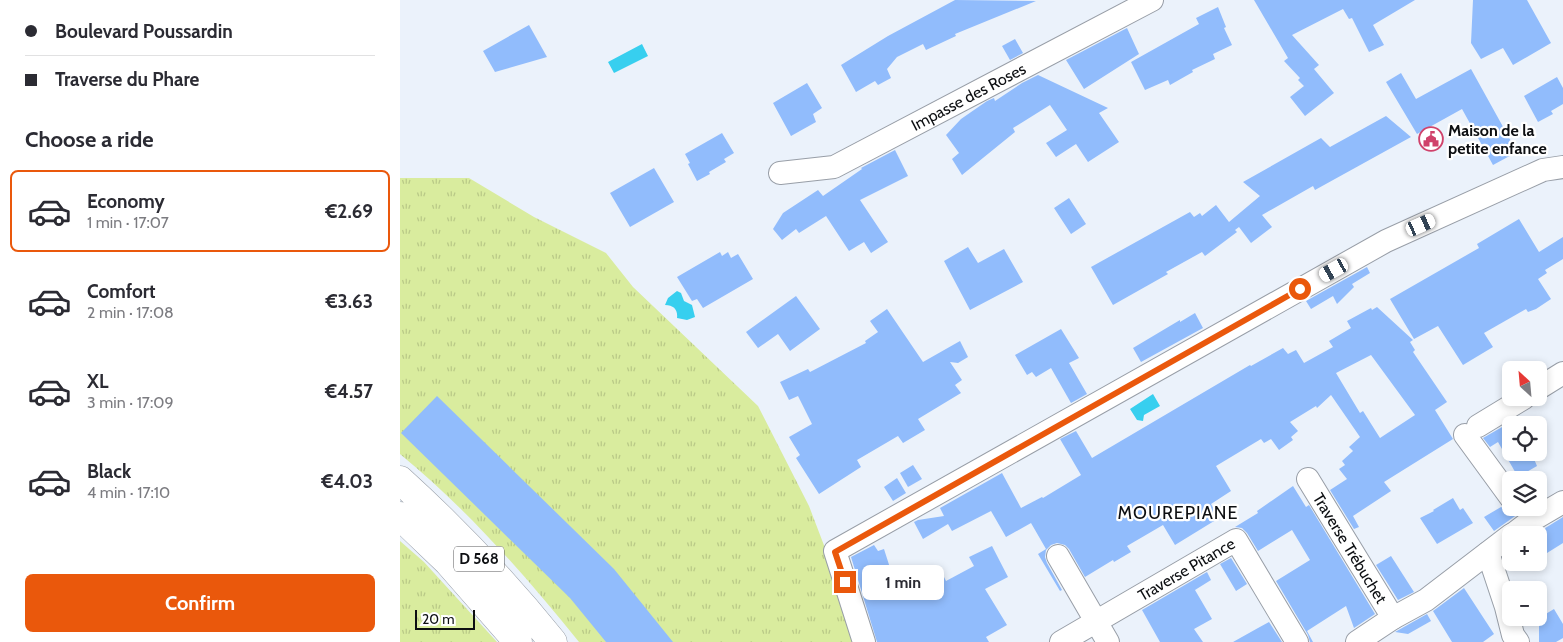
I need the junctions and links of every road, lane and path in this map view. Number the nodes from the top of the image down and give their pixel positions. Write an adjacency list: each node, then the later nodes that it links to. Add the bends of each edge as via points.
1 (1152, 0): 3 (street, Impasse des Roses, via 834,167)
2 (1563, 167): 19 (street, via 1543,170 1386,241 835,552)
3 (780, 173)
4 (1563, 373): 5 (street)
5 (1548, 382)
6 (1511, 406): 9 (street, via 1472,430)
7 (1308, 479): 15 (street, Traverse Trébuchet)
8 (400, 480): 18 (main road, D 568, via 469,549)
9 (1502, 482)
10 (1563, 502): 12 (street)
11 (400, 516): 17 (main road, D 568, via 448,562)
12 (1518, 525): 13 (street)
13 (1488, 553): 15 (street, via 1426,600); 24 (street)
14 (1058, 556): 16 (street)
15 (1393, 618): 23 (street)
16 (1096, 621): 20 (street, Traverse Pitance); 21 (street); 22 (street, Traverse Pitance, via 1236,540)
17 (518, 642)
18 (553, 642)
19 (864, 642)
20 (1061, 642)
21 (1108, 642)
22 (1297, 642)
23 (1357, 642)
24 (1518, 642)

